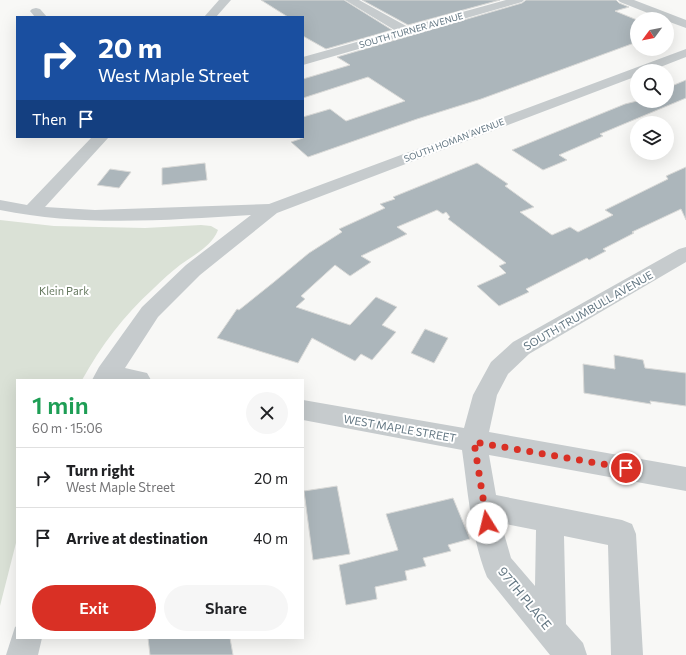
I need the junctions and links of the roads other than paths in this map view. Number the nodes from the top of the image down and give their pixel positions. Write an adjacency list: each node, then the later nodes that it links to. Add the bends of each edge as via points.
1 (225, 0): 5 (street)
2 (351, 0): 7 (street)
3 (518, 0): 7 (street, SOUTH TURNER AVENUE)
4 (624, 0): 6 (street)
5 (211, 16)
6 (686, 24)
7 (407, 32): 9 (street, SOUTH TURNER AVENUE)
8 (686, 53): 10 (street, SOUTH HOMAN AVENUE)
9 (304, 61)
10 (656, 64)
11 (630, 74): 14 (street, SOUTH HOMAN AVENUE)
12 (101, 138): 15 (street)
13 (0, 205): 15 (street, SOUTH HOMAN AVENUE)
14 (271, 209): 15 (street, SOUTH HOMAN AVENUE, via 95,216); 17 (street, SOUTH HOMAN AVENUE, via 193,270 150,312)
15 (31, 211)
16 (686, 253): 20 (street, SOUTH TRUMBULL AVENUE, via 521,348 499,368 485,395)
17 (106, 377): 18 (street)
18 (128, 379)
19 (304, 410): 20 (street, WEST MAPLE STREET)
20 (474, 442): 21 (street, WEST MAPLE STREET); 22 (street, 97TH PLACE)
21 (686, 479)
22 (484, 506): 23 (street); 24 (street, 97TH PLACE, via 498,566)
23 (550, 519): 24 (street); 28 (street, via 622,534)
24 (550, 630): 27 (street, 97TH PLACE)
25 (26, 639): 26 (street)
26 (22, 655)
27 (571, 655)
28 (627, 655)

